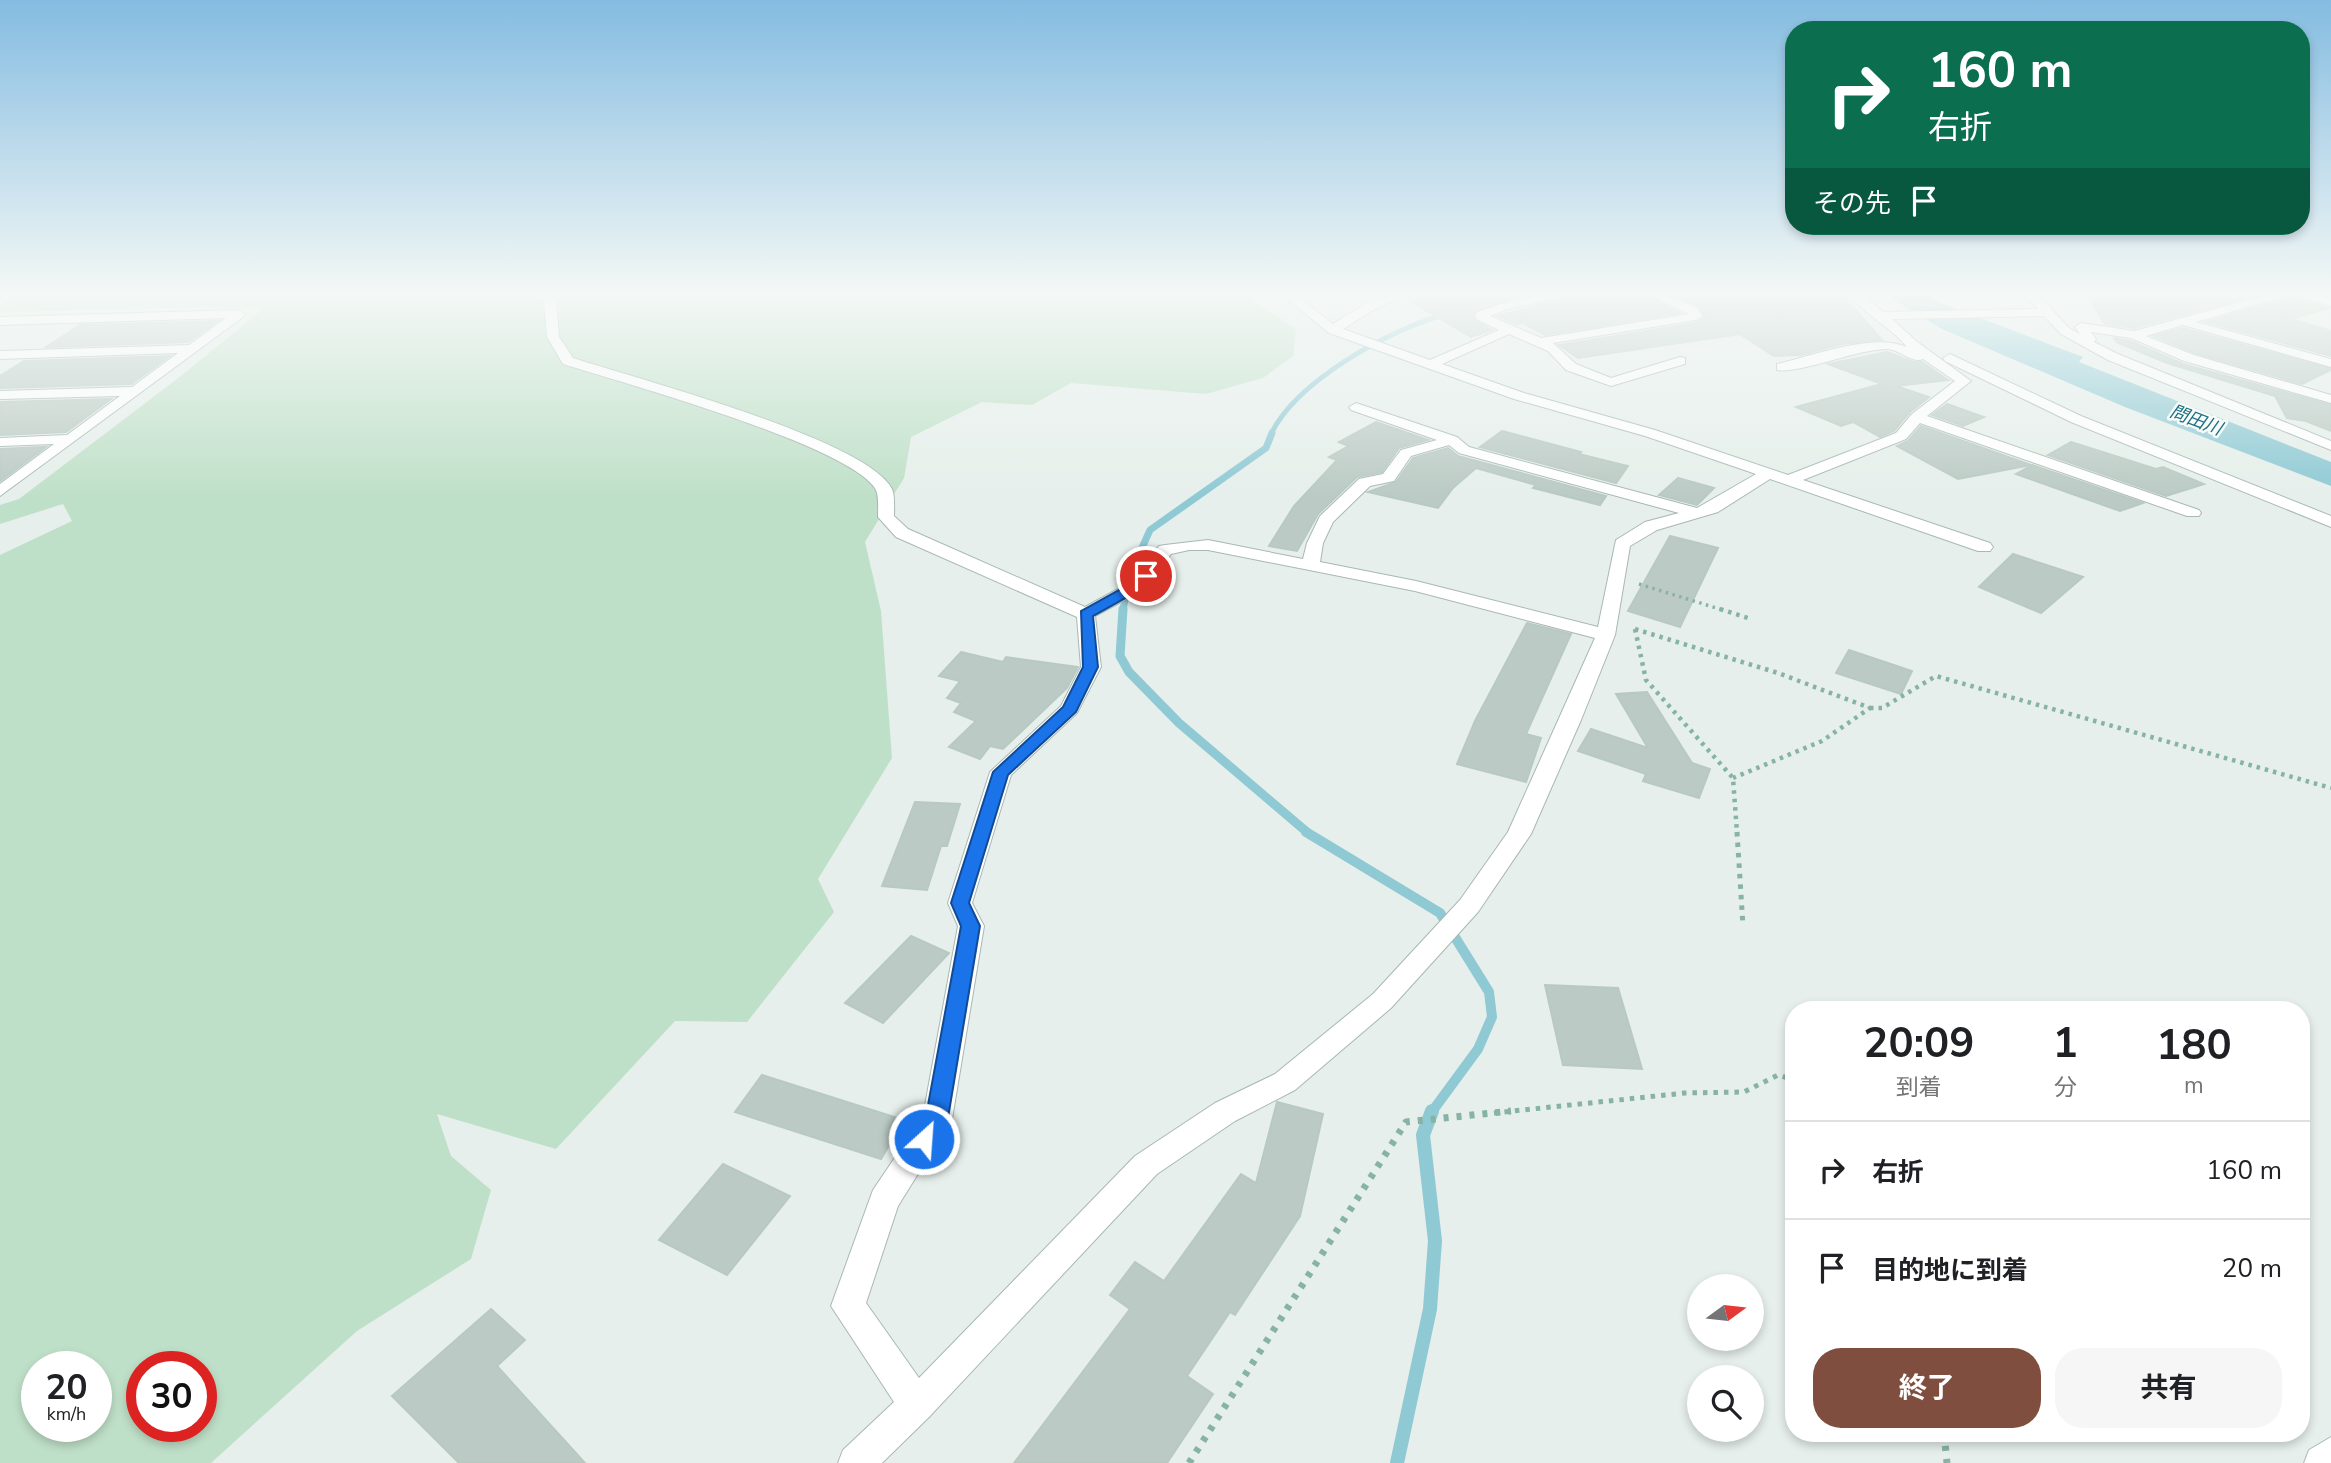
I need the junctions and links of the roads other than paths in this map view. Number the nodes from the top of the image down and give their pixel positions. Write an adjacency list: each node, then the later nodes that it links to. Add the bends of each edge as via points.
1 (174, 361): 16 (street)
2 (569, 361): 33 (street, via 803,437 868,472 885,491 886,517 902,533)
3 (1423, 361): 13 (street)
4 (1437, 361): 13 (street)
5 (1568, 361): 6 (street, via 1571,367 1611,382)
6 (1681, 361)
7 (1805, 361): 14 (street)
8 (1926, 361): 15 (street)
9 (1938, 361): 15 (street)
10 (1957, 361): 30 (street, via 2076,419)
11 (2124, 361): 24 (street)
12 (2200, 361): 18 (street)
13 (1431, 364): 25 (street)
14 (1782, 367)
15 (1952, 370): 20 (street, via 1964,381)
16 (135, 391): 17 (street); 21 (street)
17 (0, 395)
18 (2331, 399)
19 (1356, 407): 22 (street)
20 (1917, 417): 26 (street, via 1902,436); 28 (street)
21 (70, 439): 23 (street); 27 (street)
22 (1452, 440): 29 (street, via 1464,450); 32 (street, via 1406,453 1388,478 1365,482 1326,520)
23 (0, 442)
24 (2331, 446)
25 (1767, 474): 26 (street); 29 (street)
26 (1788, 480): 31 (street)
27 (0, 491)
28 (2193, 513)
29 (1701, 514): 34 (street, via 1651,526 1622,544)
30 (2331, 522)
31 (1984, 547)
32 (1310, 567): 33 (street, via 1189,545 1166,550 1135,587); 34 (street, via 1416,586)
33 (1086, 614): 35 (street, via 1091,667 1070,709 1001,772 979,835 960,903 971,926 937,1118 884,1200 848,1306)
34 (1606, 635): 35 (street, via 1520,834 1452,924 1381,1001 1285,1082 1225,1112 1146,1165)
35 (917, 1405): 37 (street)
36 (2331, 1455): 38 (street)
37 (856, 1463)
38 (2322, 1463)

